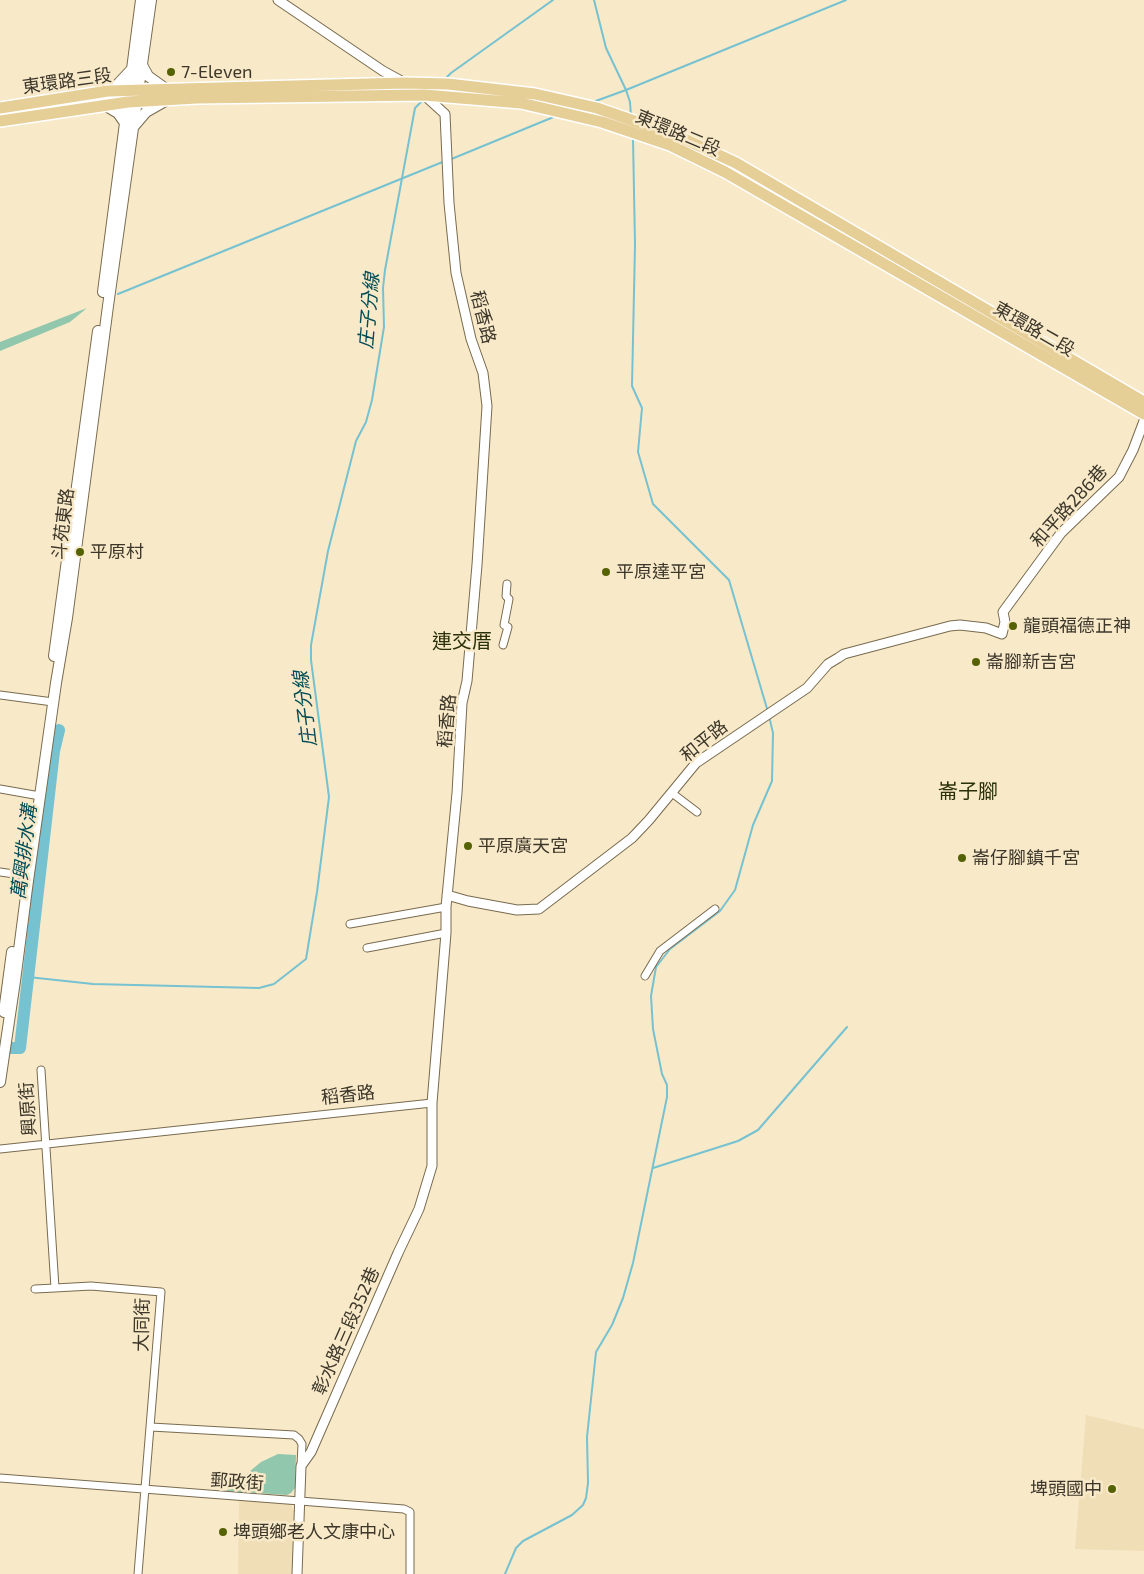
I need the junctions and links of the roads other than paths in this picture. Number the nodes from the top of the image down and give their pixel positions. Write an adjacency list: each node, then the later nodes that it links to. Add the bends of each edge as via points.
1 (141, 0): 4 (main road, 斗苑東路)
2 (151, 0): 4 (main road, 斗苑東路)
3 (278, 0): 5 (street, 稻香路, via 383,72)
4 (137, 67): 6 (main road); 7 (main road); 9 (main road, 斗苑東路)
5 (405, 83): 7 (main road, 東環路二段); 8 (street, 稻香路); 14 (main road, 東環路二段, via 448,84 535,94 597,108 680,137 736,163)
6 (108, 91): 9 (main road, 東環路三段); 11 (main road, 東環路三段)
7 (166, 94): 8 (main road, 東環路二段); 9 (main road, 東環路二段); 13 (main road)
8 (424, 94): 15 (main road, 東環路二段, via 521,103 602,122 670,145 725,172); 28 (street, 稻香路, via 445,114 456,273 471,340 483,373 488,406)
9 (133, 96): 10 (main road, 東環路三段); 13 (main road, 斗苑東路)
10 (103, 104): 12 (main road, 東環路三段); 13 (main road)
11 (0, 108)
12 (0, 121)
13 (129, 125): 21 (main road, 斗苑東路, via 67,618)
14 (1144, 402)
15 (1144, 414)
16 (1144, 421): 18 (street, 和平路286巷, via 1119,477 1061,533 1003,612)
17 (508, 584): 19 (street, via 504,625 508,628)
18 (1002, 634): 23 (street, 和平路, via 986,628 950,626 844,654 828,664 807,688 696,763)
19 (503, 646)
20 (0, 695): 21 (street)
21 (50, 702): 24 (main road, 斗苑東路)
22 (0, 789): 24 (street)
23 (672, 794): 25 (street); 28 (street, 和平路, via 632,838 540,908 517,910)
24 (37, 795): 27 (main road, 斗苑東路)
25 (697, 812)
26 (0, 872): 27 (street)
27 (25, 876): 35 (main road, 斗苑東路); 37 (main road, 斗苑東路, via 15,981)
28 (447, 895): 29 (street, 稻香路)
29 (446, 907): 31 (street); 32 (street, 稻香路)
30 (715, 909): 34 (street, via 660,951)
31 (350, 924)
32 (446, 933): 33 (street); 38 (street, 稻香路)
33 (367, 948)
34 (645, 976)
35 (0, 1038)
36 (41, 1070): 39 (street, 興原街)
37 (0, 1082)
38 (432, 1103): 39 (street, 稻香路); 44 (street, 彰水路三段352巷, via 432,1166 419,1209 311,1452)
39 (46, 1145): 40 (street, 稻香路); 41 (street)
40 (0, 1149)
41 (55, 1288): 42 (street); 43 (street, 大同街, via 91,1286 161,1292)
42 (34, 1289)
43 (151, 1427): 44 (street, via 294,1435 302,1444); 46 (street, 大同街)
44 (301, 1466): 47 (street)
45 (0, 1478): 46 (street, 郵政街)
46 (145, 1490): 47 (street, 郵政街); 48 (street, 大同街)
47 (300, 1502): 49 (street); 50 (street, 郵政街, via 398,1508 410,1512)
48 (138, 1574)
49 (297, 1574)
50 (410, 1574)

